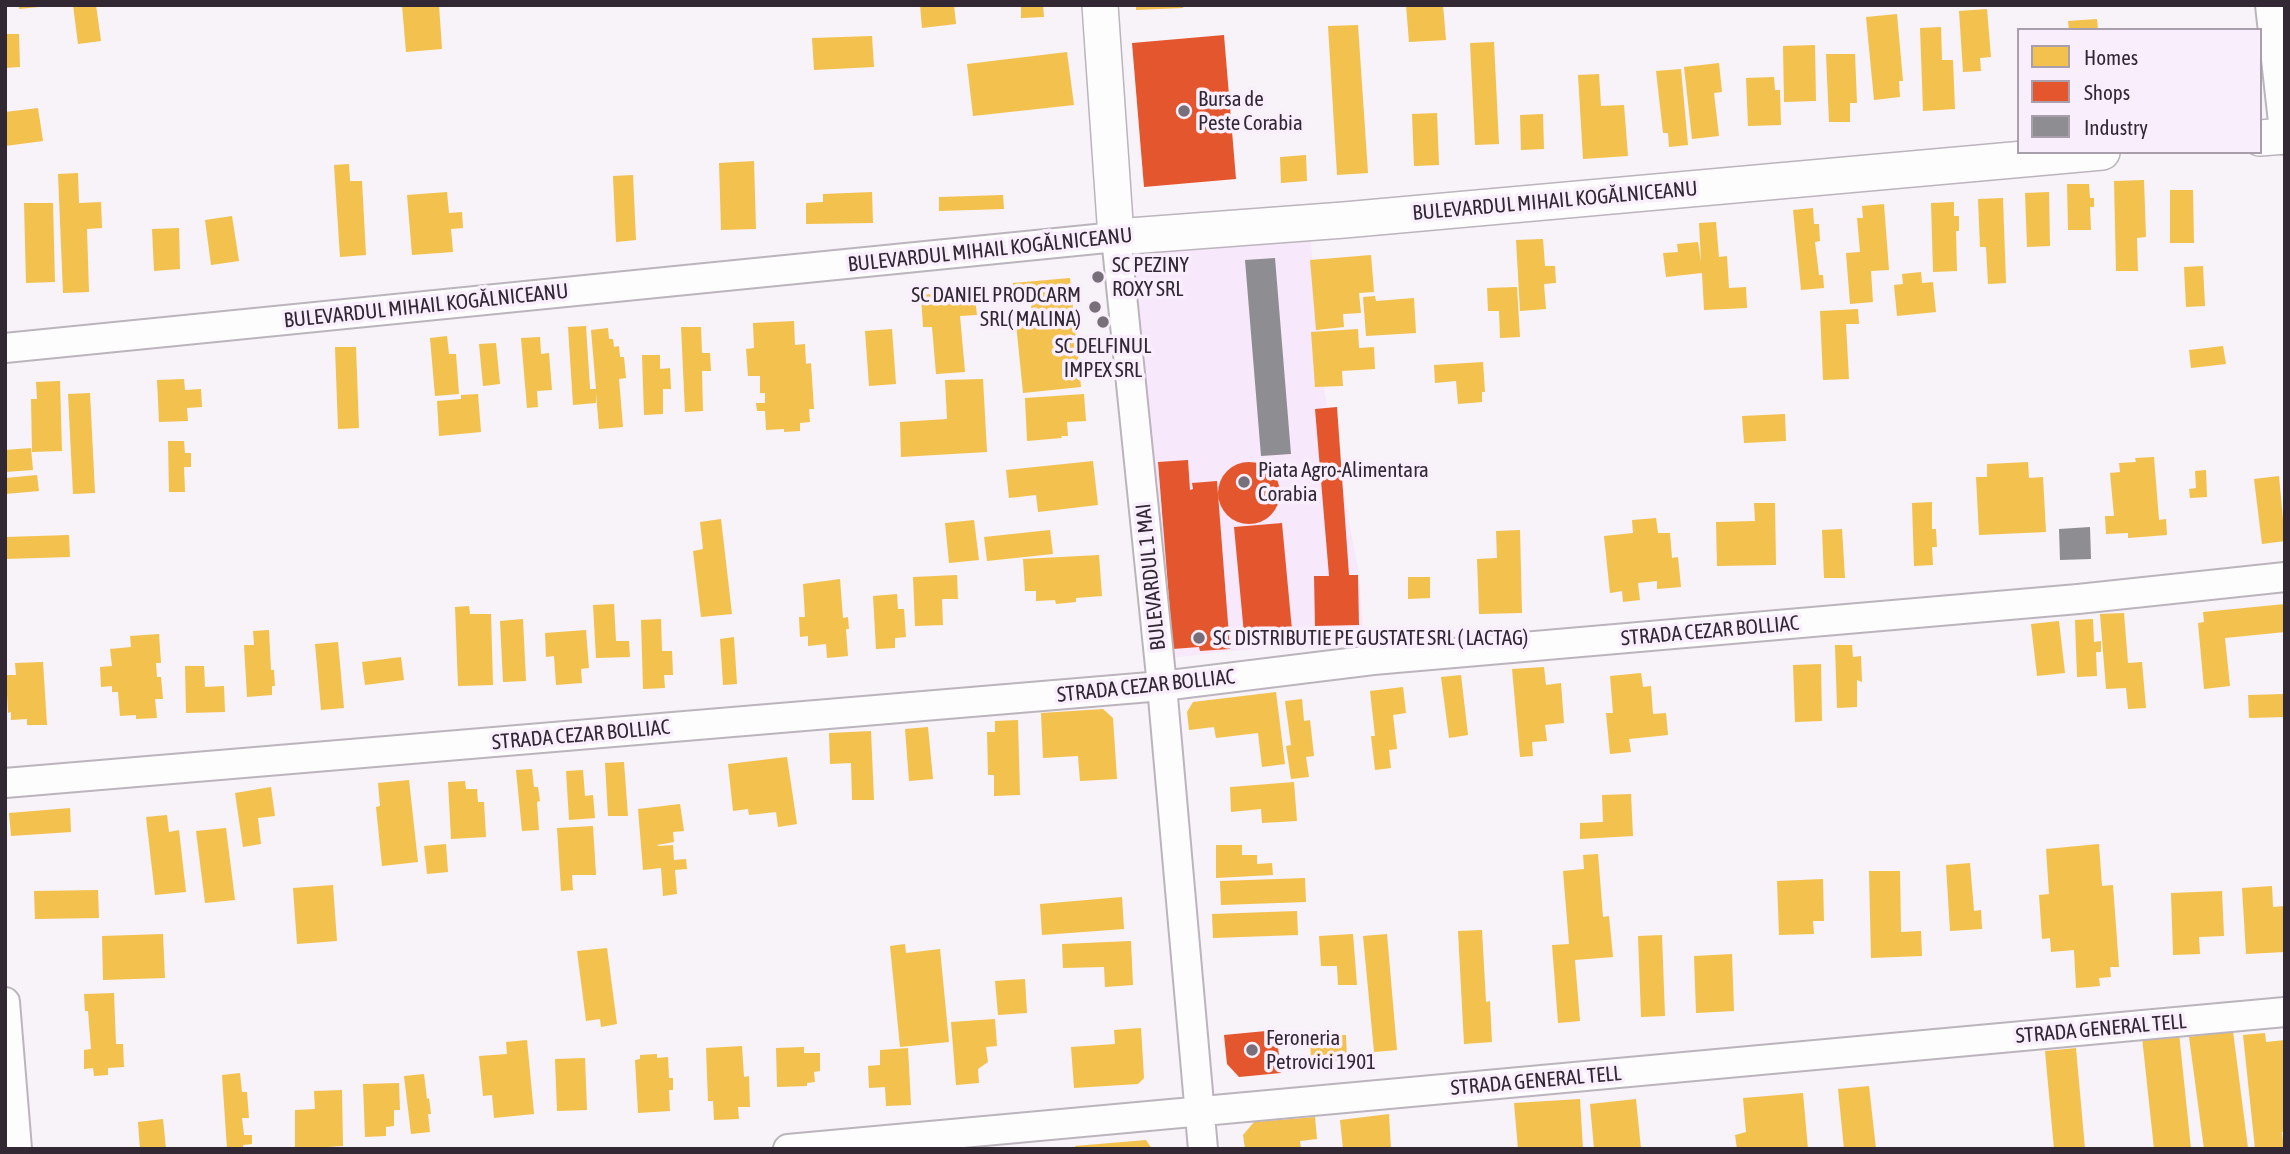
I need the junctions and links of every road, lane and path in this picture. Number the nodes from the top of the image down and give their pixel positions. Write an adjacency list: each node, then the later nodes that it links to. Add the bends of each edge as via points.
1 (1100, 5): 6 (main road, BULEVARDUL 1 MAI)
2 (2270, 5): 3 (street)
3 (2285, 137): 4 (main road)
4 (2262, 138)
5 (2080, 154): 6 (main road, BULEVARDUL MIHAIL KOGĂLNICEANU)
6 (1116, 237): 7 (street, BULEVARDUL MIHAIL KOGĂLNICEANU); 9 (street, BULEVARDUL 1 MAI)
7 (5, 348)
8 (2285, 577): 9 (street, STRADA CEZAR BOLLIAC, via 1373,660)
9 (1162, 686): 10 (street, STRADA CEZAR BOLLIAC); 13 (street, BULEVARDUL 1 MAI)
10 (5, 783)
11 (5, 1002): 14 (street)
12 (2285, 1012): 13 (street, STRADA GENERAL TELL)
13 (1199, 1112): 15 (street, STRADA GENERAL TELL); 16 (street, BULEVARDUL 1 MAI)
14 (17, 1149)
15 (788, 1149)
16 (1203, 1149)

